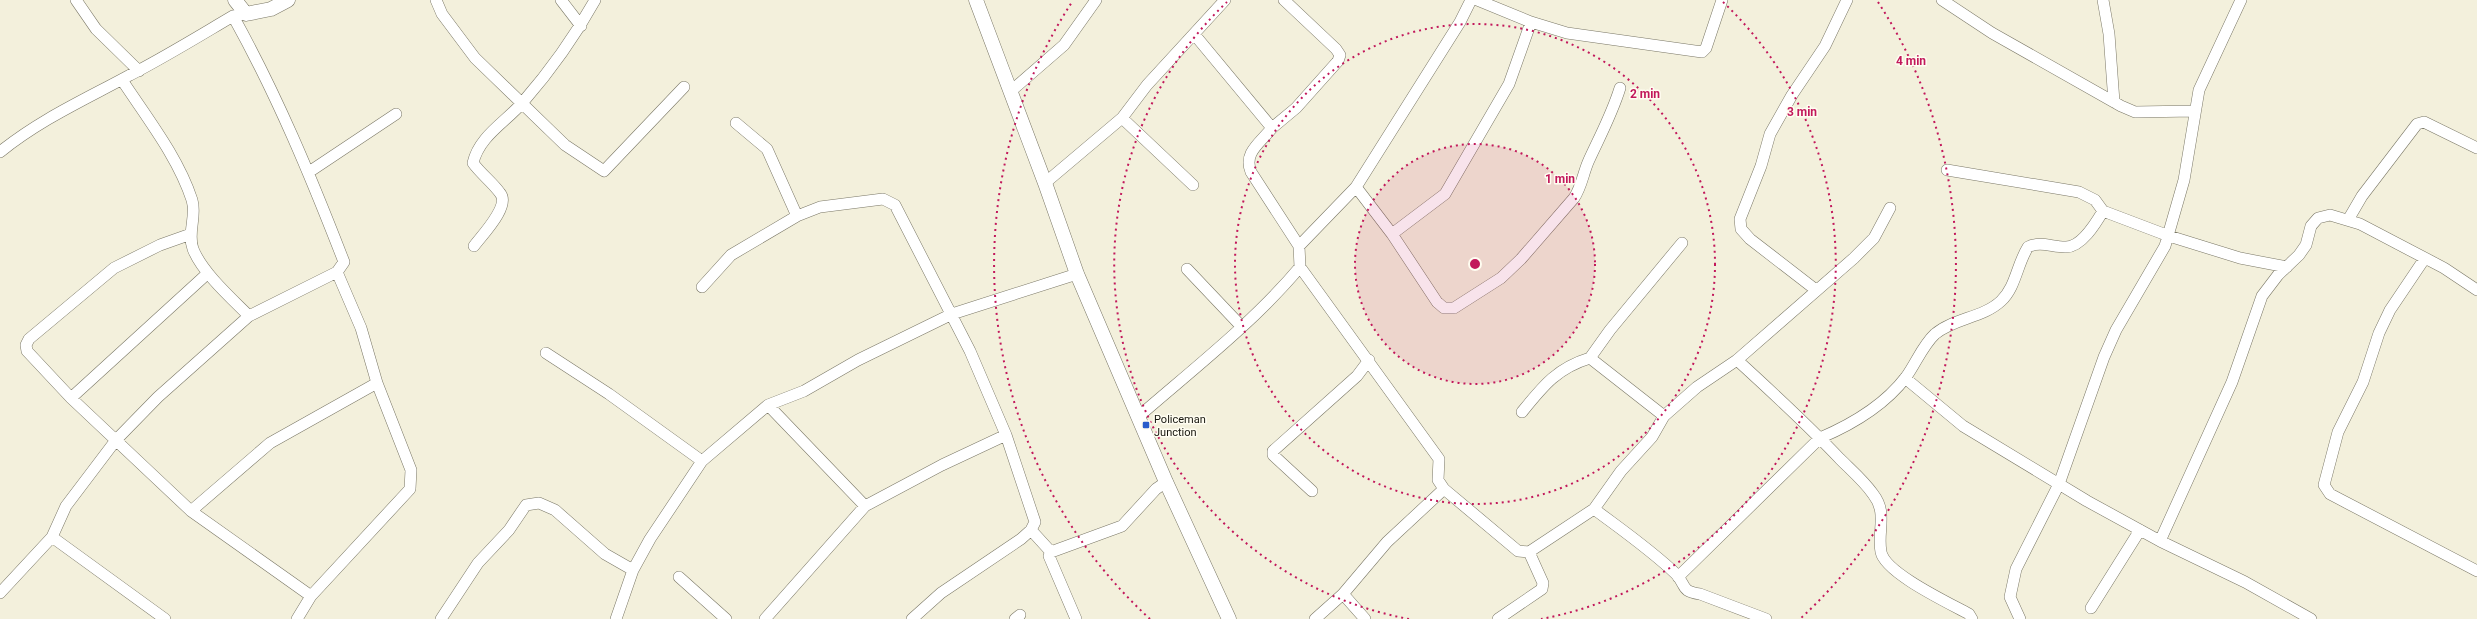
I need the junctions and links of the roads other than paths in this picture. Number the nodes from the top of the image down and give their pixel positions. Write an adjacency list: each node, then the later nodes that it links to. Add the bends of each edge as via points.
1 (76, 0): 23 (street, via 96,29)
2 (235, 0): 19 (street)
3 (288, 0): 19 (street, via 271,9)
4 (436, 0): 29 (street, via 442,14 475,58)
5 (561, 0): 21 (street)
6 (595, 0): 21 (street)
7 (976, 0): 27 (street)
8 (1096, 0): 27 (street, via 1064,45)
9 (1225, 0): 22 (street)
10 (1284, 0): 34 (street, via 1340,55 1338,61 1296,108)
11 (1471, 0): 41 (street, via 1460,22)
12 (1477, 0): 20 (street)
13 (1722, 0): 20 (street, via 1706,48 1702,52 1589,38)
14 (1848, 0): 60 (street, via 1825,46 1792,95 1770,134 1761,166 1740,219 1741,229 1750,239)
15 (1942, 0): 18 (street)
16 (2103, 0): 28 (street, via 2109,34)
17 (2241, 0): 30 (street, via 2206,71)
18 (1957, 5): 28 (street, via 1992,33)
19 (240, 15): 23 (street); 38 (street)
20 (1531, 22): 47 (street, via 1510,84 1445,194)
21 (581, 26): 29 (street)
22 (1194, 34): 32 (street, via 1147,85); 34 (street)
23 (139, 71): 24 (street)
24 (122, 80): 36 (street, via 58,112); 46 (street, via 183,179 193,202)
25 (684, 87): 29 (street, via 604,171 565,145)
26 (1620, 88): 47 (street, via 1611,117 1588,162 1577,193 1521,259 1501,278 1454,308 1444,308 1437,302)
27 (1011, 91): 39 (street)
28 (2114, 102): 30 (street, via 2135,112)
29 (522, 103): 50 (street, via 475,152 473,163 502,194 503,202 498,215)
30 (2194, 111): 48 (street, via 2184,180)
31 (396, 114): 38 (street)
32 (1122, 118): 39 (street); 40 (street)
33 (736, 123): 44 (street, via 767,149)
34 (1272, 128): 51 (street, via 1248,156 1247,162)
35 (2477, 148): 45 (street, via 2424,122 2417,124 2367,190)
36 (0, 152)
37 (1946, 170): 43 (street, via 2079,192 2095,200)
38 (309, 172): 56 (street, via 344,262)
39 (1045, 182): 58 (street)
40 (1193, 185)
41 (1356, 187): 47 (street); 51 (street)
42 (1890, 208): 60 (street, via 1874,238)
43 (2103, 211): 48 (street); 69 (street, via 2088,232 2072,246 2040,244 2028,247 2020,258 2014,282 2001,301 1935,334)
44 (797, 216): 59 (street, via 731,255); 62 (street, via 820,208 883,199 895,205)
45 (2348, 220): 52 (street); 54 (street, via 2330,215 2318,218 2311,226 2306,245)
46 (191, 234): 57 (street, via 192,248); 71 (street, via 160,245 114,268 29,339 27,351)
47 (1392, 234)
48 (2169, 236): 54 (street, via 2240,258); 81 (street, via 2110,344)
49 (1682, 243): 66 (street)
50 (474, 246)
51 (1299, 246): 53 (street)
52 (2424, 258): 61 (street); 94 (street, via 2390,310 2379,333 2363,382 2338,432 2324,485 2330,494)
53 (1300, 267): 64 (street, via 1286,284); 67 (street)
54 (2287, 267): 90 (street, via 2262,296 2232,382)
55 (1187, 269): 64 (street)
56 (337, 272): 63 (street); 70 (street, via 361,328)
57 (208, 273): 63 (street); 71 (street)
58 (1077, 274): 62 (street); 75 (street)
59 (702, 287)
60 (1816, 290): 68 (street)
61 (2477, 290)
62 (952, 314): 72 (street, via 858,360 804,391); 76 (street)
63 (249, 316): 78 (street, via 158,397)
64 (1241, 326): 75 (street)
65 (546, 353): 79 (street, via 609,394)
66 (1590, 358): 73 (street, via 1570,364 1542,387); 74 (street)
67 (1369, 360): 82 (street, via 1439,459 1438,480); 83 (street, via 1357,376 1273,450 1273,455)
68 (1737, 360): 74 (street, via 1697,387); 77 (street)
69 (1905, 378): 77 (street, via 1891,394 1849,426); 81 (street, via 1963,426)
70 (377, 383): 86 (street, via 270,443); 99 (street, via 410,470 410,489)
71 (71, 398): 78 (street)
72 (768, 405): 79 (street); 84 (street)
73 (1522, 412)
74 (1664, 416): 85 (street, via 1652,437 1621,472)
75 (1138, 417): 80 (street)
76 (1006, 435): 84 (street, via 942,465); 87 (street, via 1035,522)
77 (1820, 438): 96 (street); 114 (street, via 1880,503 1881,552 1887,565 1924,590 1969,614)
78 (116, 440): 86 (street); 89 (street, via 66,506)
79 (702, 461): 93 (street, via 650,539)
80 (1166, 482): 91 (street, via 1156,489 1122,526); 109 (street)
81 (2059, 484): 88 (street); 115 (street, via 2016,569 2010,597)
82 (1444, 489): 92 (street, via 1518,551); 98 (street, via 1387,542)
83 (1312, 491)
84 (866, 506): 106 (street)
85 (1594, 509): 92 (street); 96 (street, via 1659,557)
86 (191, 511): 99 (street)
87 (1031, 530): 91 (street); 107 (street, via 941,593)
88 (2140, 530): 90 (street); 100 (street)
89 (52, 537): 97 (street); 101 (street)
90 (2160, 541): 116 (street, via 2245,582)
91 (1051, 552): 108 (street, via 1049,556)
92 (1529, 552): 112 (street, via 1543,583 1542,589)
93 (633, 570): 103 (street, via 605,554 555,510 539,503 526,505 509,530 478,563); 104 (street)
94 (2477, 572)
95 (679, 577): 105 (street)
96 (1678, 577): 113 (street, via 1688,592 1700,594)
97 (0, 593)
98 (1343, 594): 110 (street); 111 (street)
99 (311, 596): 102 (street)
100 (2091, 608)
101 (165, 619)
102 (297, 619)
103 (440, 619)
104 (616, 619)
105 (726, 619)
106 (765, 619)
107 (912, 619)
108 (1076, 619)
109 (1229, 619)
110 (1315, 619)
111 (1365, 619)
112 (1498, 619)
113 (1766, 619)
114 (1972, 619)
115 (2020, 619)
116 (2311, 619)

